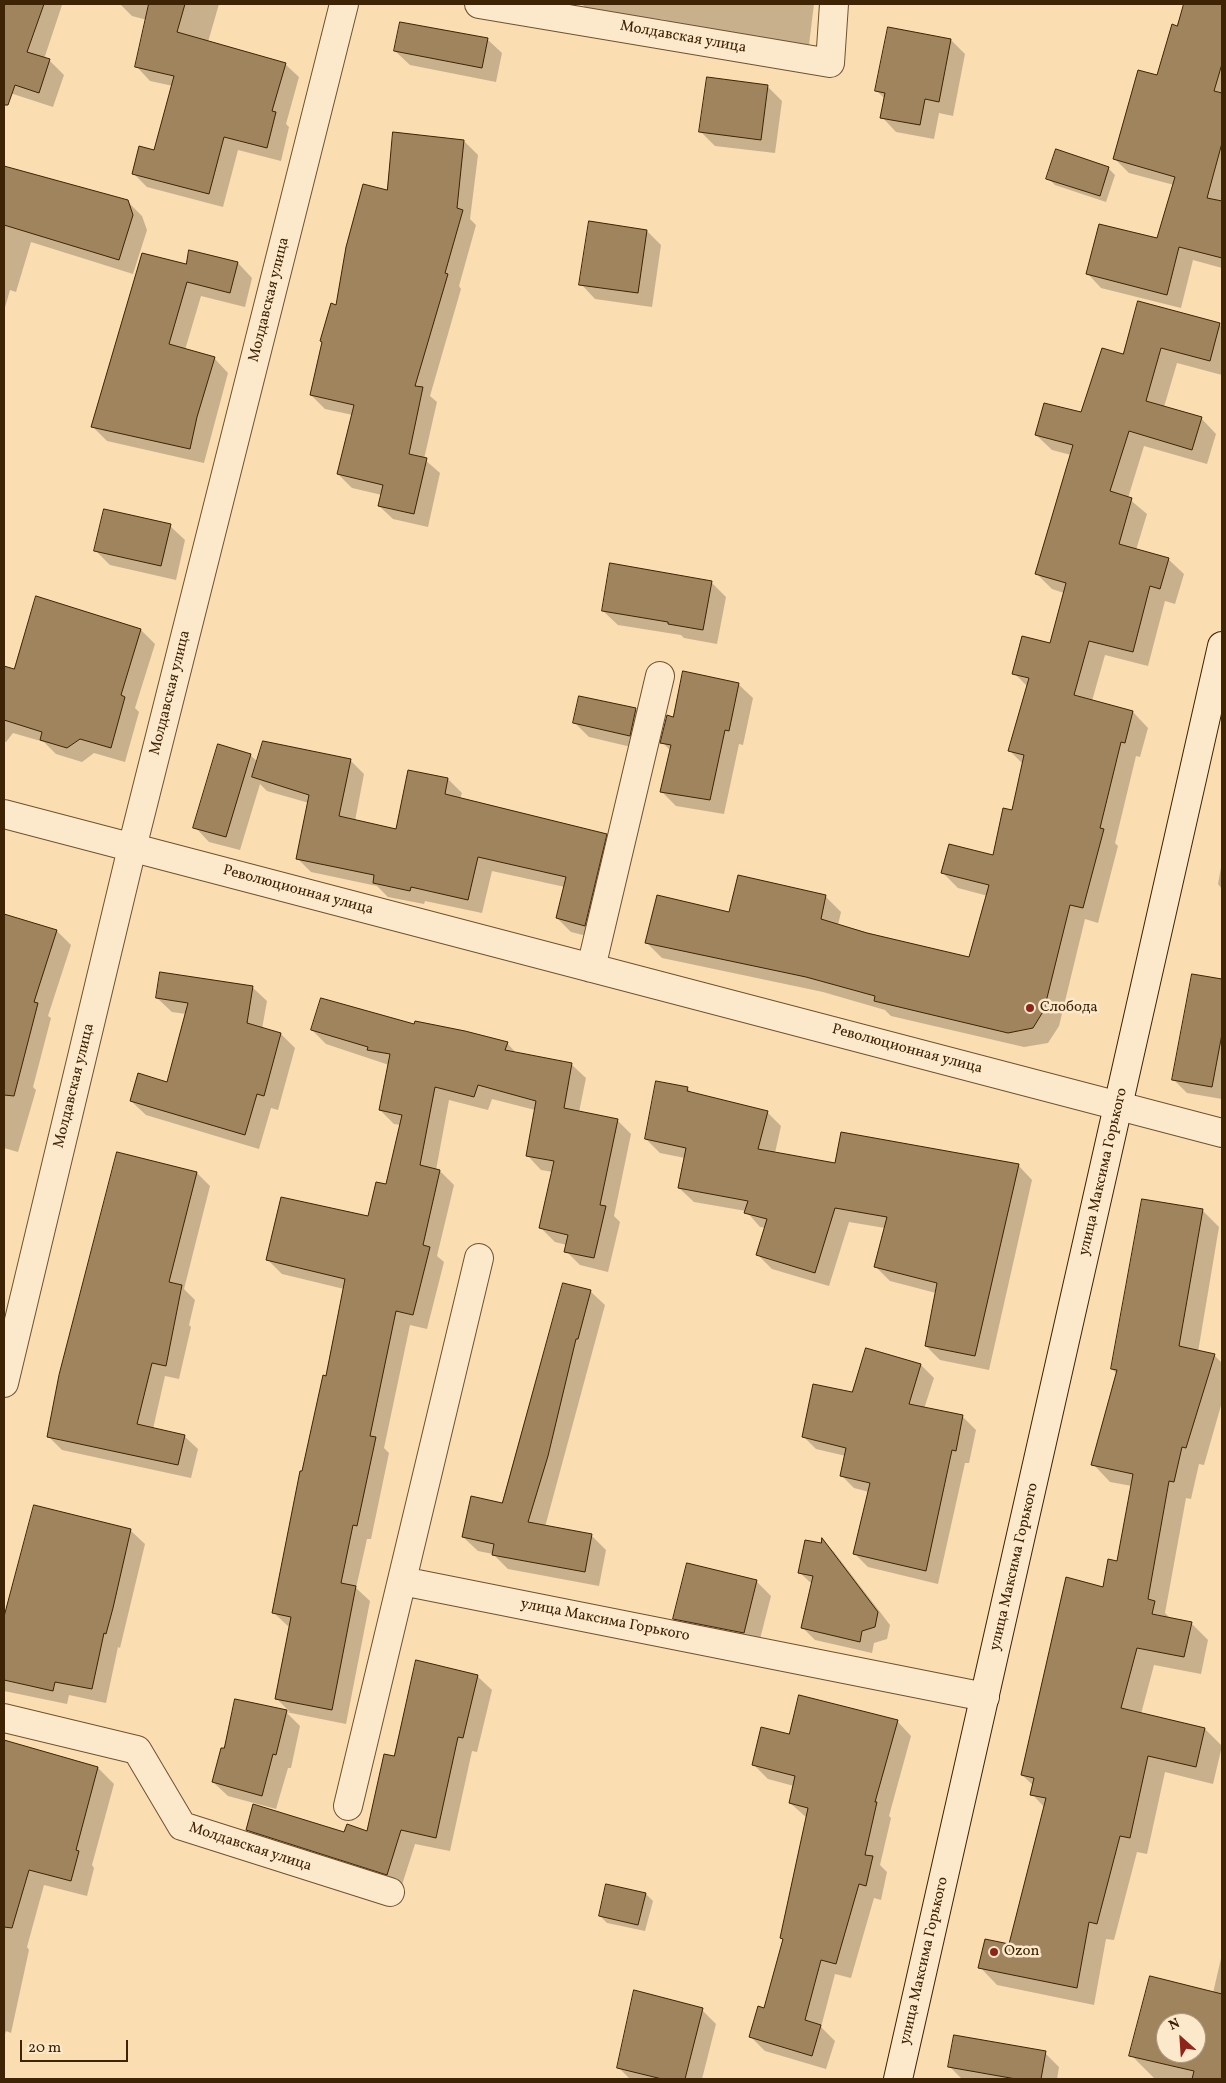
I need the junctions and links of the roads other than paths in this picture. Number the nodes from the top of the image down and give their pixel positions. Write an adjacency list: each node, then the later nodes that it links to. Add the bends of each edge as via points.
1 (344, 4): 7 (street, Молдавская улица)
2 (479, 4): 3 (street, Молдавская улица, via 830,63)
3 (834, 4)
4 (1222, 646): 9 (street, улица Максима Горького)
5 (660, 676): 8 (street)
6 (4, 814): 7 (street, Революционная улица)
7 (132, 848): 8 (street, Революционная улица); 12 (street, Молдавская улица)
8 (591, 968): 9 (street, Революционная улица)
9 (1119, 1106): 10 (street, Революционная улица); 14 (street, улица Максима Горького)
10 (1222, 1133)
11 (479, 1258): 13 (street)
12 (4, 1383)
13 (402, 1581): 14 (street, улица Максима Горького); 16 (street)
14 (985, 1697): 18 (street, улица Максима Горького)
15 (4, 1718): 17 (street, Молдавская улица, via 137,1750 182,1826)
16 (348, 1806)
17 (390, 1892)
18 (898, 2079)

